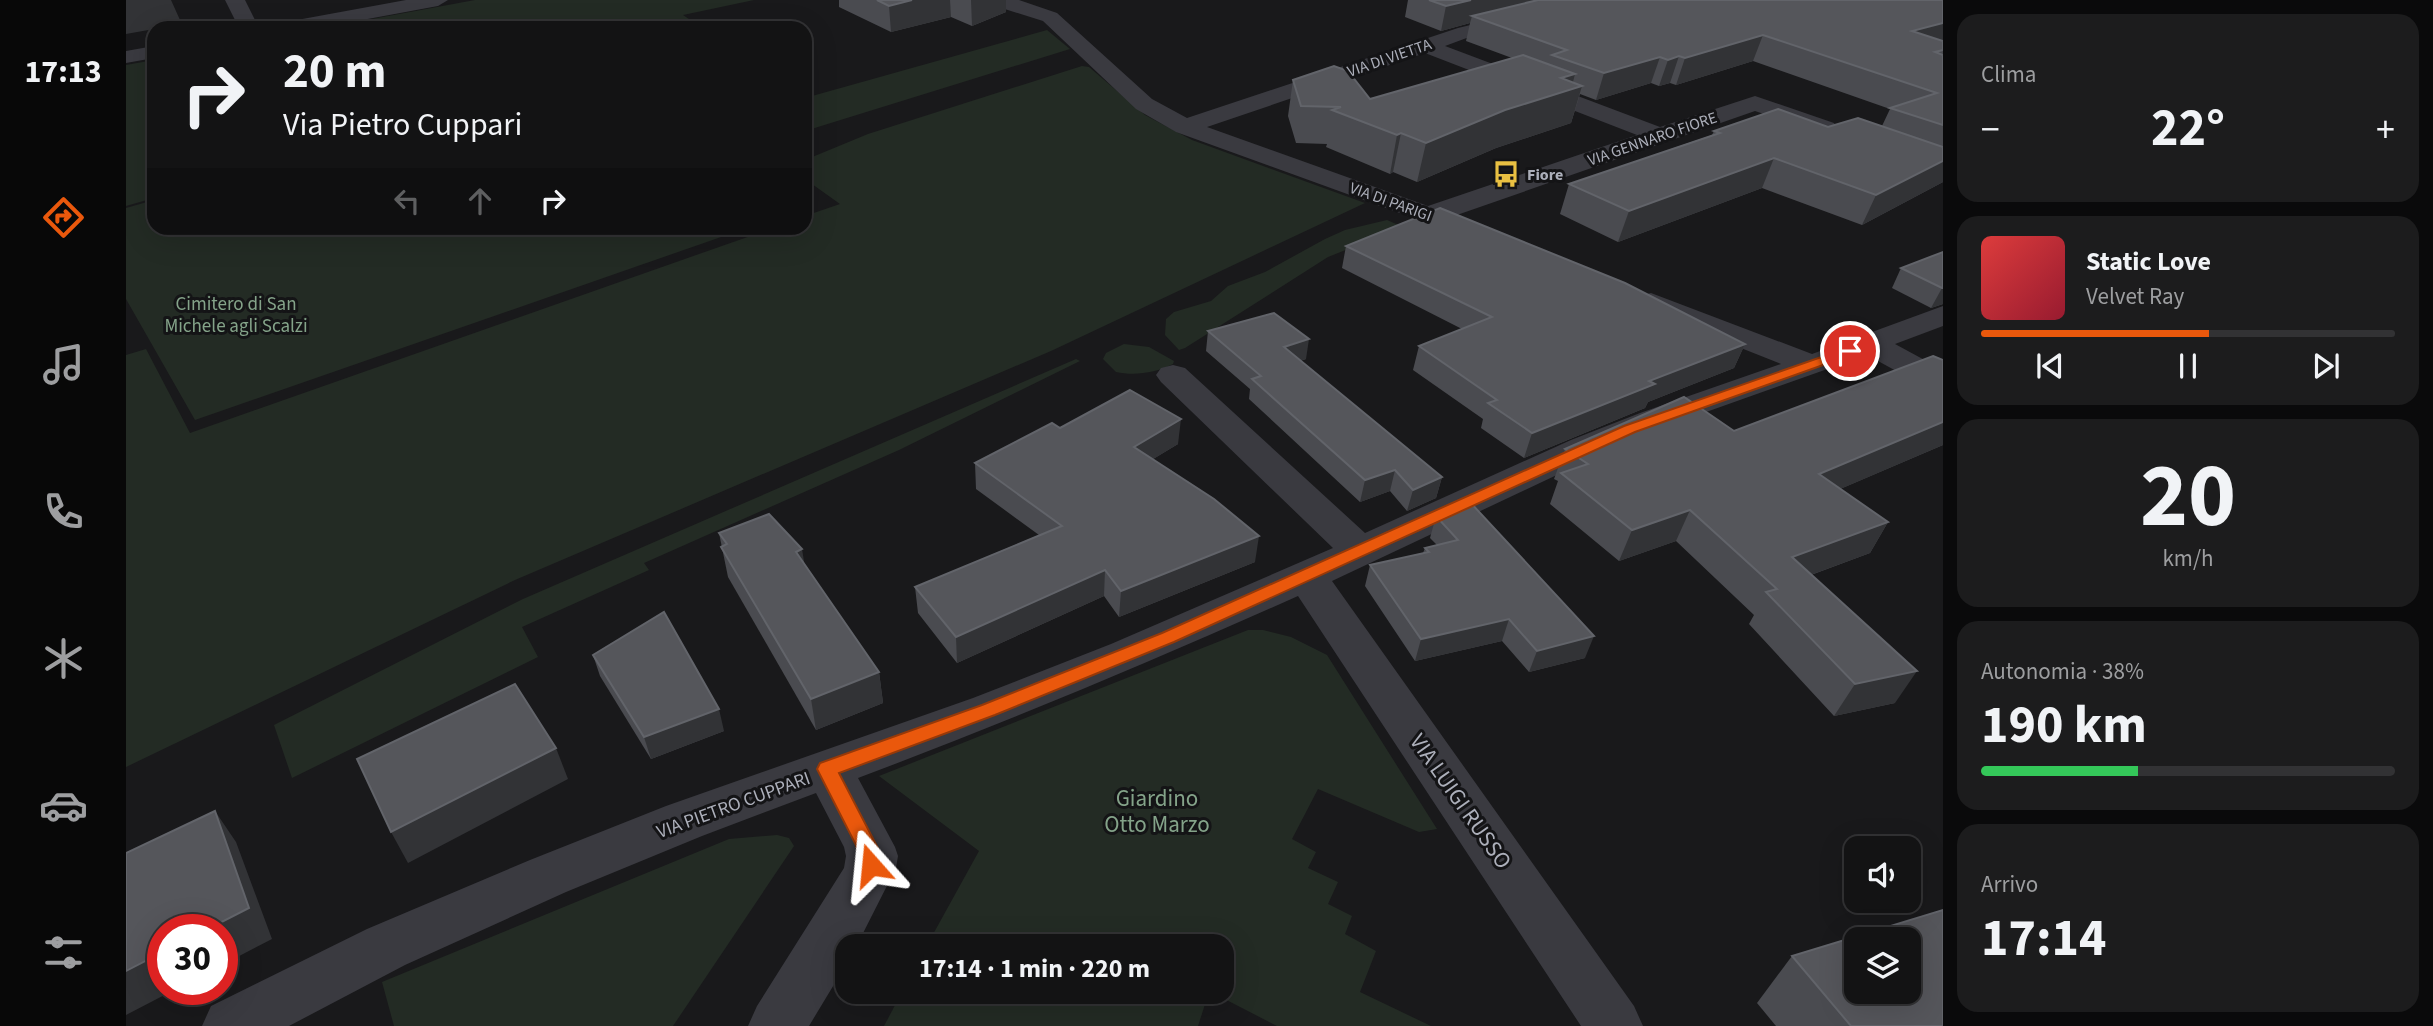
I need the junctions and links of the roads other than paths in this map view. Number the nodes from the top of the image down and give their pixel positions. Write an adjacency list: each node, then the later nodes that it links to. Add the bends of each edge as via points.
1 (235, 0): 5 (street)
2 (438, 0): 6 (street)
3 (996, 0): 10 (street, VIA DI PARIGI, via 1050,17 1144,104)
4 (1597, 0): 7 (street, VIA DI VIETTA)
5 (246, 21)
6 (324, 21)
7 (1424, 46): 10 (street, VIA DI VIETTA); 12 (street)
8 (147, 53): 9 (street)
9 (126, 57)
10 (1184, 127): 13 (street, VIA DI PARIGI)
11 (1843, 134): 12 (street, VIA GENNARO FIORE, via 1755,103)
12 (1658, 135): 13 (street, VIA GENNARO FIORE)
13 (1430, 215): 14 (street, VIA DI PARIGI)
14 (1506, 245)
15 (1619, 289): 18 (street)
16 (1943, 314): 17 (street, VIA PIETRO CUPPARI)
17 (1868, 344): 18 (street, VIA PIETRO CUPPARI); 20 (street)
18 (1812, 365): 21 (street, VIA PIETRO CUPPARI, via 1584,448)
19 (1173, 375): 21 (street)
20 (1943, 383)
21 (1360, 551): 22 (street, VIA PIETRO CUPPARI)
22 (1309, 575): 23 (street, VIA PIETRO CUPPARI, via 1126,655); 26 (street, VIA LUIGI RUSSO)
23 (827, 769): 24 (street, VIA PIETRO CUPPARI, via 671,826 467,910); 25 (street, via 866,843 871,865)
24 (231, 1026)
25 (777, 1026)
26 (1614, 1026)

